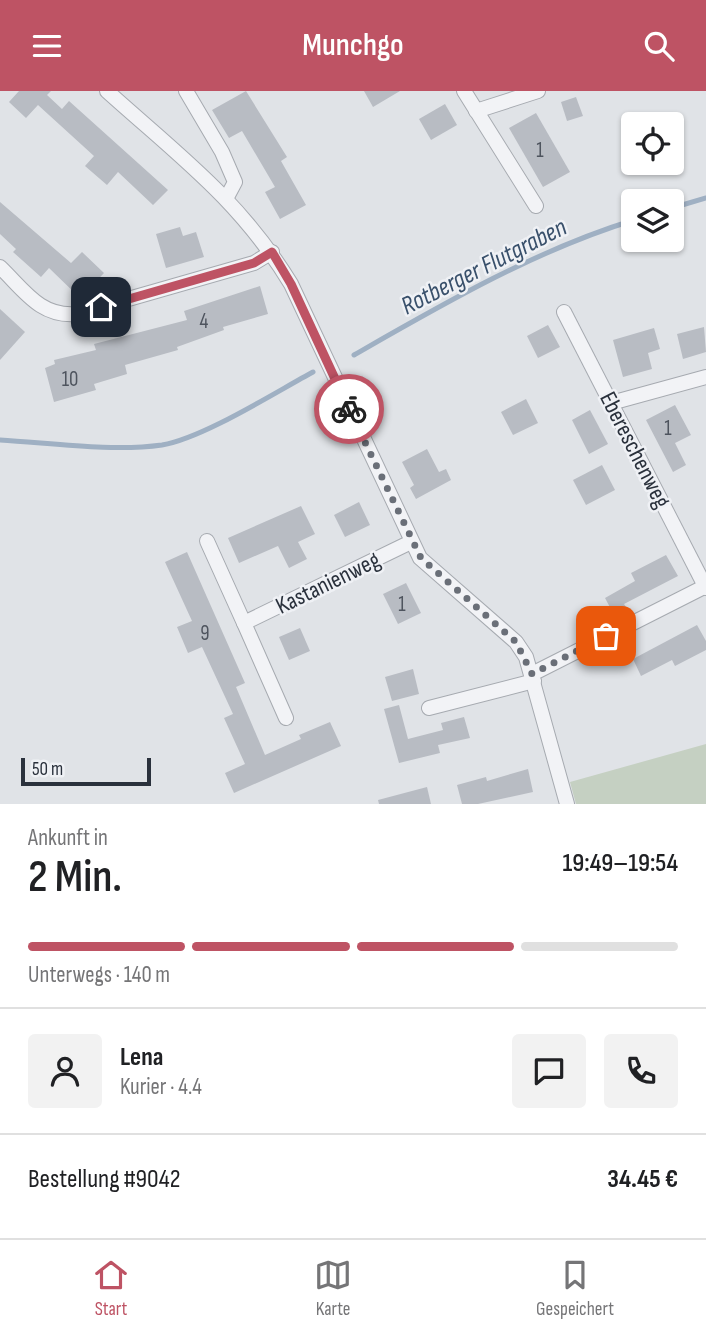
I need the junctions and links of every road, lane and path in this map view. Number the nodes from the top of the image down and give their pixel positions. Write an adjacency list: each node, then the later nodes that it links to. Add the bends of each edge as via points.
1 (107, 91): 6 (street)
2 (186, 91): 6 (street, via 235,182)
3 (464, 91): 5 (street)
4 (538, 91): 5 (street)
5 (476, 111): 7 (street)
6 (227, 197): 8 (street)
7 (536, 206)
8 (272, 252): 9 (street, via 254,263 58,316); 14 (street)
9 (0, 267)
10 (564, 312): 12 (street, Ebereschenweg)
11 (706, 377): 12 (street)
12 (611, 403): 15 (street, Ebereschenweg)
13 (207, 541): 16 (street)
14 (411, 542): 16 (street, Kastanienweg); 17 (street, via 434,571 516,642)
15 (706, 587): 17 (street)
16 (244, 623): 19 (street)
17 (533, 677): 18 (street); 20 (street)
18 (429, 708)
19 (286, 718)
20 (561, 803)

